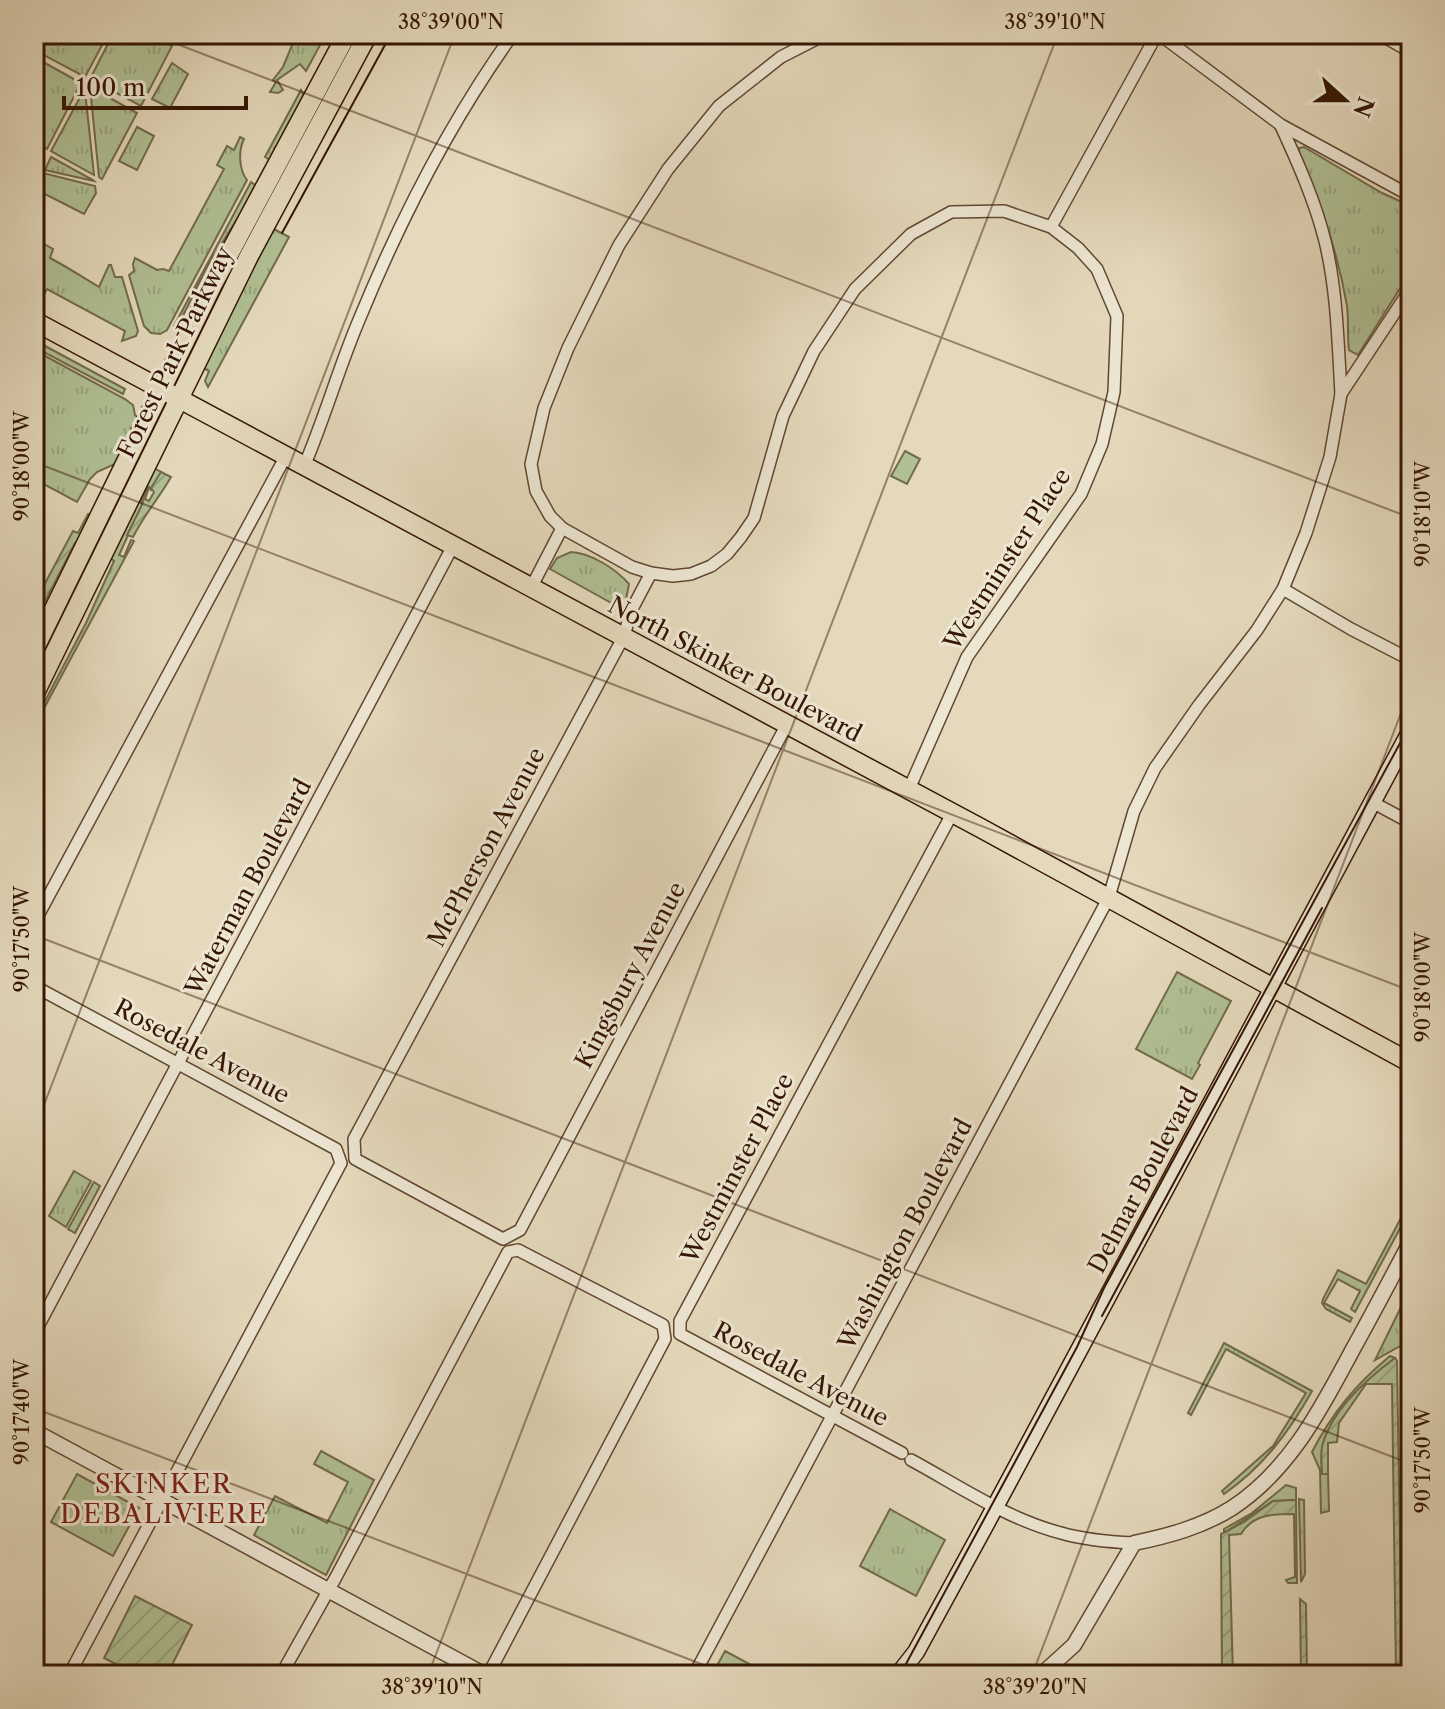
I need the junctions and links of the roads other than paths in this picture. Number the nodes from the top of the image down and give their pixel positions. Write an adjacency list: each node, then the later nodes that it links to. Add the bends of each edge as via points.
1 (347, 34): 13 (main road, Forest Park Parkway)
2 (368, 34): 15 (main road, Forest Park Parkway)
3 (513, 34): 17 (street, via 440,147 384,262)
4 (826, 34): 18 (street, via 781,57 719,106 668,169 619,245 555,379 531,464 536,491)
5 (1158, 34): 8 (street); 10 (street)
6 (1379, 34): 7 (street)
7 (1411, 52)
8 (1281, 125): 9 (street); 14 (street, via 1325,242 1337,316)
9 (1411, 196)
10 (1051, 227): 20 (street, via 1004,211 951,212 911,234 855,289 814,351 783,416 754,518 741,537 711,566 691,574); 29 (street, Westminster Place, via 1097,269 1117,316 1114,392 1102,444 1081,494 967,657)
11 (1411, 288): 14 (street)
12 (34, 321): 13 (main road, North Skinker Boulevard)
13 (161, 388): 15 (main road, North Skinker Boulevard); 24 (main road, Forest Park Parkway)
14 (1341, 394): 22 (street, Washington Boulevard, via 1330,457)
15 (179, 398): 16 (main road, North Skinker Boulevard); 26 (main road, Forest Park Parkway)
16 (287, 454): 17 (main road, North Skinker Boulevard); 34 (street)
17 (305, 464): 19 (main road, North Skinker Boulevard)
18 (562, 528): 20 (street); 21 (street)
19 (454, 544): 21 (main road, North Skinker Boulevard); 37 (street, Waterman Boulevard)
20 (651, 573): 23 (street, McPherson Avenue)
21 (532, 586): 23 (main road, North Skinker Boulevard)
22 (1283, 589): 25 (street); 33 (street, Washington Boulevard, via 1155,768 1134,811)
23 (624, 636): 27 (main road, North Skinker Boulevard); 39 (street, McPherson Avenue, via 354,1139 355,1159)
24 (34, 650)
25 (1411, 660)
26 (34, 695)
27 (787, 724): 29 (main road, North Skinker Boulevard); 39 (street, Kingsbury Avenue, via 520,1230)
28 (1411, 730): 30 (main road, Delmar Boulevard)
29 (909, 789): 31 (main road, North Skinker Boulevard)
30 (1372, 802): 32 (street); 36 (main road, Delmar Boulevard)
31 (953, 812): 33 (main road, North Skinker Boulevard); 42 (street, Westminster Place, via 680,1321)
32 (1411, 823)
33 (1109, 897): 36 (main road, North Skinker Boulevard); 43 (street, Washington Boulevard)
34 (34, 923)
35 (34, 986): 37 (street, Rosedale Avenue)
36 (1274, 988): 38 (main road, North Skinker Boulevard); 46 (main road, Delmar Boulevard)
37 (180, 1063): 41 (street, Waterman Boulevard); 45 (street, Rosedale Avenue, via 336,1149 341,1163)
38 (1411, 1063)
39 (503, 1239)
40 (1411, 1241): 47 (street, Rosedale Avenue, via 1331,1391 1289,1456 1246,1498 1193,1527)
41 (34, 1334)
42 (680, 1334): 43 (street, Rosedale Avenue)
43 (833, 1415): 46 (street, Rosedale Avenue); 53 (street, Washington Boulevard)
44 (34, 1431): 45 (street)
45 (163, 1501): 48 (street); 50 (street)
46 (996, 1506): 47 (street, Rosedale Avenue, via 1065,1535); 49 (main road, Delmar Boulevard)
47 (1134, 1543): 56 (street, via 1074,1645)
48 (329, 1591): 51 (street); 52 (street); 52 (street, via 508,1252 518,1250 663,1325 665,1339)
49 (916, 1652): 54 (main road, Delmar Boulevard); 55 (main road, Delmar Boulevard)
50 (69, 1675)
51 (281, 1675)
52 (487, 1675)
53 (694, 1675)
54 (898, 1675)
55 (911, 1675)
56 (1041, 1675)

